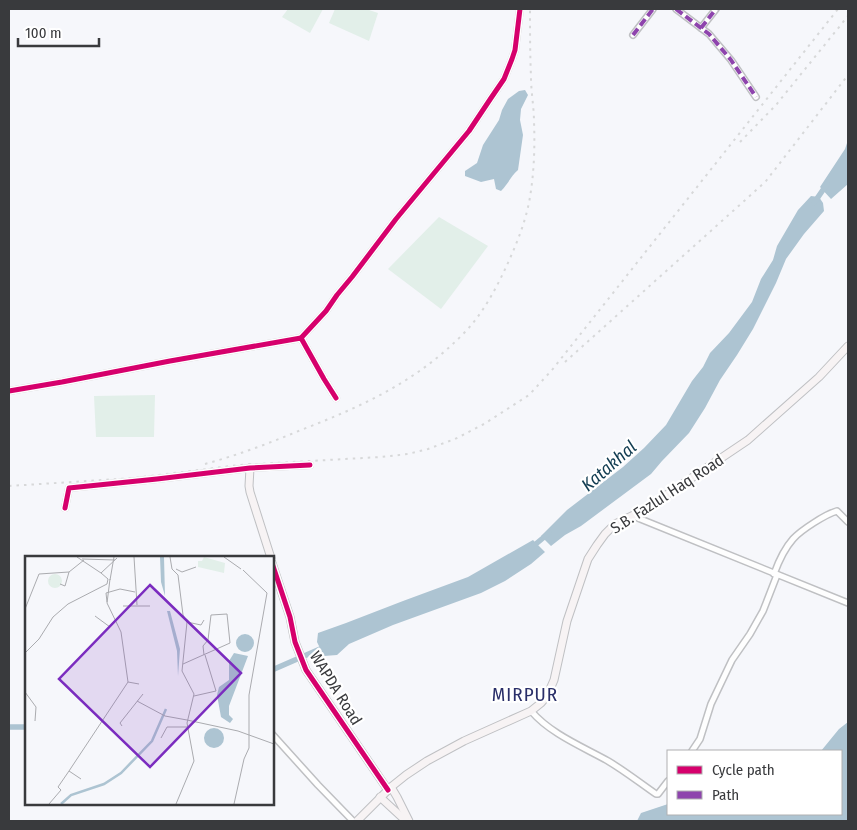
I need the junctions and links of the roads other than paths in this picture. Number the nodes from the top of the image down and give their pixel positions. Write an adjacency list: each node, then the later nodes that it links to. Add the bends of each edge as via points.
1 (520, 9): 8 (street, via 515,50 504,79 469,131 396,219 326,312)
2 (653, 9): 6 (street)
3 (676, 9): 5 (street)
4 (716, 9): 5 (street)
5 (701, 28): 7 (street, via 731,60)
6 (633, 35)
7 (756, 97)
8 (301, 338): 10 (street); 11 (street)
9 (848, 346): 15 (main road, S.B. Fazlul Haq Road, via 819,377 748,440)
10 (9, 392)
11 (336, 398)
12 (310, 465): 13 (street)
13 (250, 468): 14 (street, via 69,488); 17 (main road, via 250,492)
14 (65, 508)
15 (633, 516): 19 (street); 21 (main road, S.B. Fazlul Haq Road, via 615,524 588,559 567,621 554,680 547,696)
16 (848, 522): 19 (street, via 837,511 808,527 793,539)
17 (270, 556)
18 (274, 569): 25 (main road, WAPDA Road, via 306,670)
19 (775, 574): 20 (street); 23 (street, via 763,611 732,660)
20 (848, 603)
21 (531, 711): 24 (street, via 552,731 610,763 656,794); 25 (main road, S.B. Fazlul Haq Road, via 427,761)
22 (274, 736): 27 (street)
23 (693, 750)
24 (667, 782)
25 (390, 789): 26 (main road, S.B. Fazlul Haq Road); 28 (main road, WAPDA Road, via 397,796)
26 (380, 797): 27 (main road, S.B. Fazlul Haq Road); 28 (main road, WAPDA Road)
27 (355, 821)
28 (408, 821)

